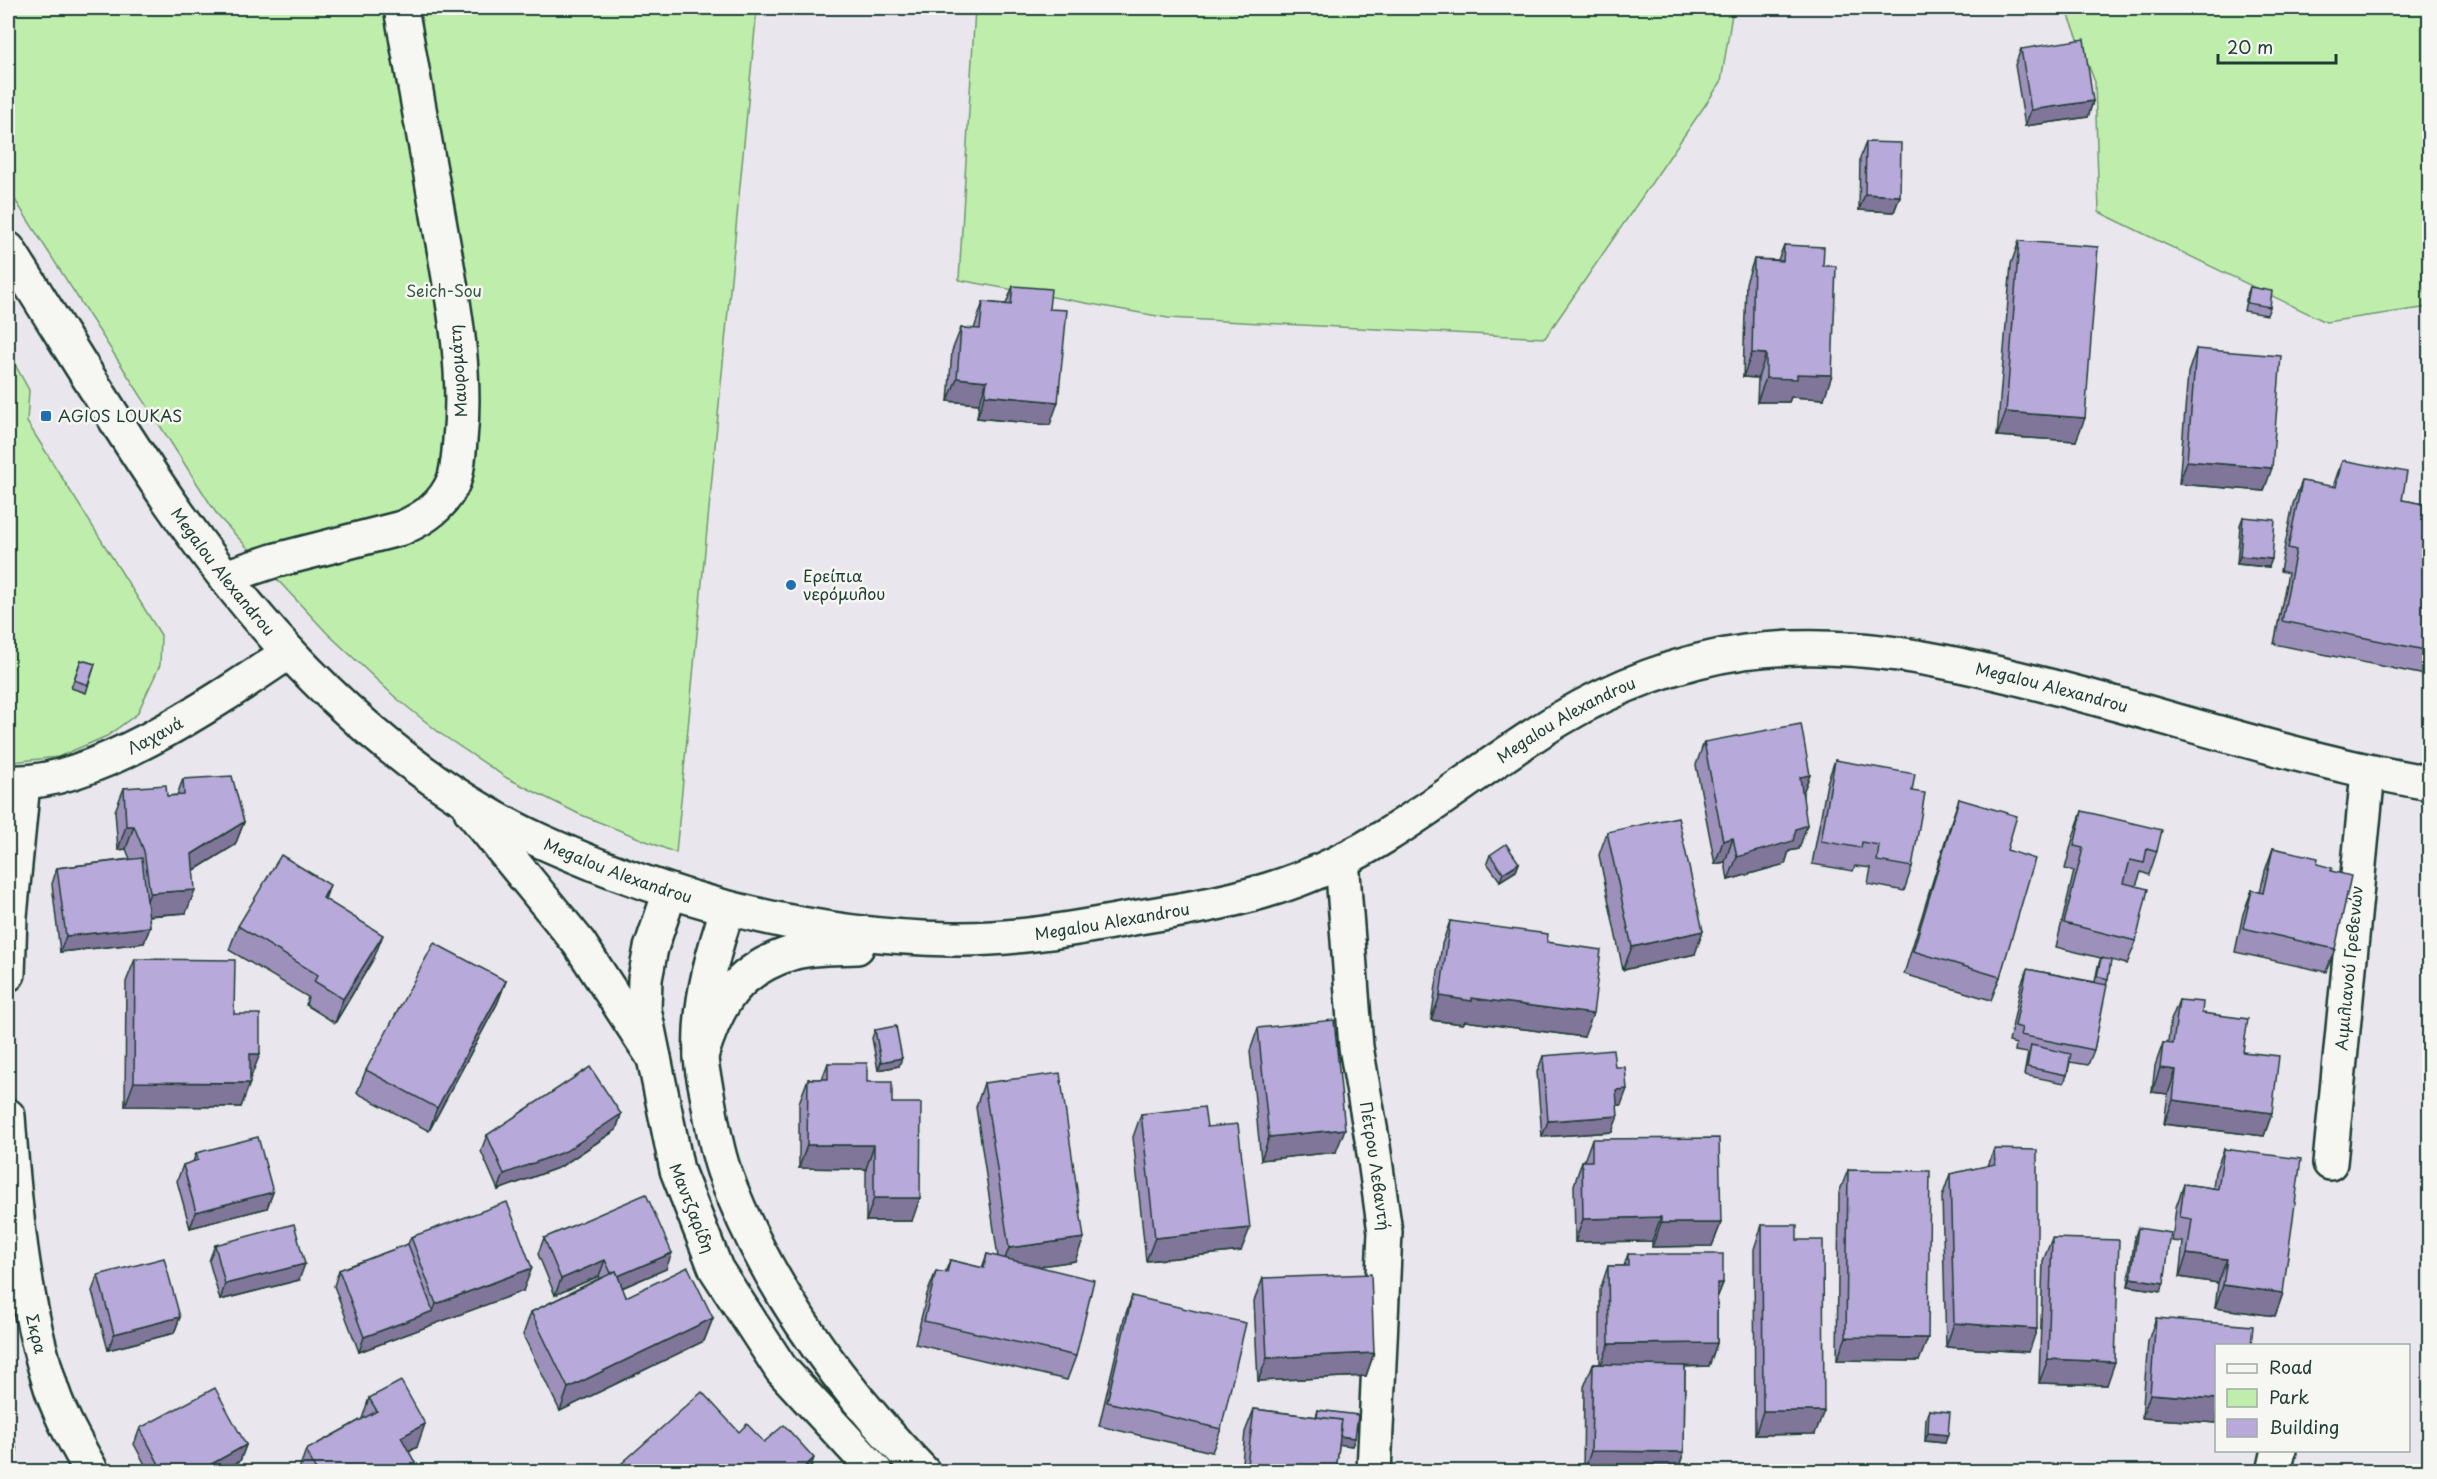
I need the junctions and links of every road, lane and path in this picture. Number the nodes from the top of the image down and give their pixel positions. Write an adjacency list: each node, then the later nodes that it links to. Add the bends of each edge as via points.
1 (401, 8): 3 (street, Μαυρομάτη, via 459,348 461,430 453,481 438,506 402,528)
2 (8, 249): 3 (street, Megalou Alexandrou, via 174,509)
3 (225, 577): 4 (street, Megalou Alexandrou)
4 (289, 652): 6 (street, Λαχανά, via 224,695 129,748 71,772); 8 (street, Megalou Alexandrou, via 375,735)
5 (2368, 772): 7 (street, Megalou Alexandrou); 9 (street, Megalou Alexandrou, via 1961,664 1869,649 1776,649 1693,663 1583,706 1532,736 1389,834); 17 (street, Αιμιλιανού Γρεβενών)
6 (15, 783): 13 (street)
7 (2430, 783)
8 (461, 798): 10 (street, Megalou Alexandrou, via 559,849); 15 (street, via 579,944)
9 (1342, 860): 12 (street, Megalou Alexandrou, via 1270,890 1187,909 1039,933); 23 (street, Πέτρου Λεβαντή, via 1356,1047 1385,1232)
10 (670, 892): 11 (street, Megalou Alexandrou); 15 (street, Μαντζαρίδη, via 645,979 644,1009)
11 (728, 908): 12 (street, Megalou Alexandrou, via 820,928); 14 (street, via 711,966 701,1027)
12 (955, 939): 14 (street, via 793,952 765,964 741,980 723,1001)
13 (8, 974)
14 (701, 1056): 22 (street, via 723,1169 758,1251 813,1338 863,1404)
15 (654, 1058): 21 (street, Μαντζαρίδη, via 677,1170 716,1269 781,1369)
16 (8, 1116): 18 (street, Σκρα)
17 (2330, 1163)
18 (16, 1269): 20 (street, Σκρα, via 48,1381)
19 (2279, 1452): 24 (street)
20 (92, 1472)
21 (876, 1472)
22 (923, 1472)
23 (1374, 1472)
24 (2274, 1472)

